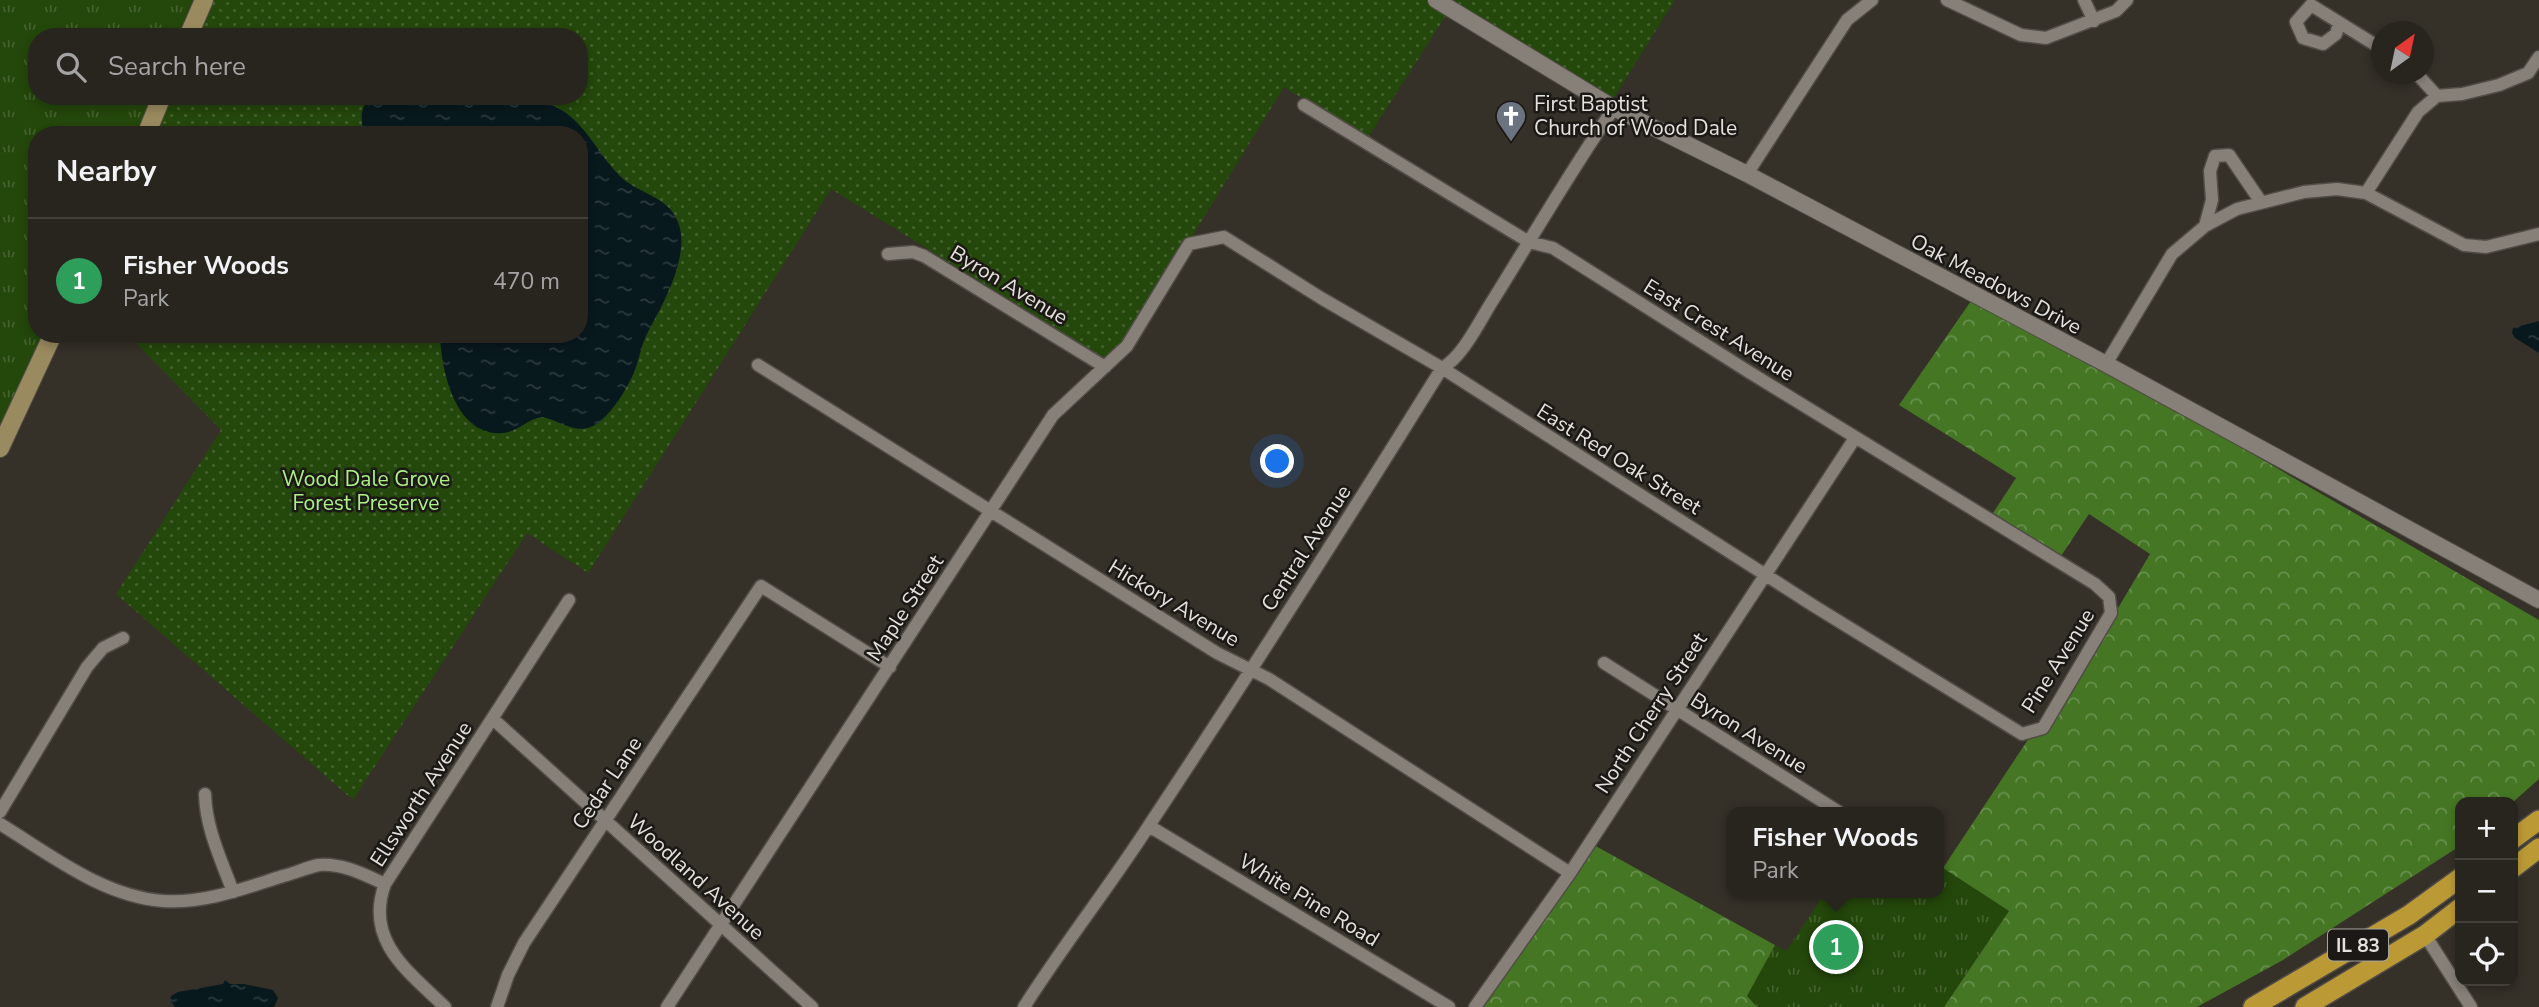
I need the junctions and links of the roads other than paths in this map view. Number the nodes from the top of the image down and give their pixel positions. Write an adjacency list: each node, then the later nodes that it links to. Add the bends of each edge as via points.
1 (204, 0): 9 (main road)
2 (1436, 0): 16 (street, Oak Meadows Drive)
3 (1872, 0): 18 (street, via 1847,20)
4 (1947, 0): 7 (street, via 2021,35 2046,38)
5 (2084, 0): 7 (street)
6 (2127, 0): 7 (street)
7 (2094, 21)
8 (2339, 23): 10 (street)
9 (192, 28)
10 (2371, 42)
11 (2539, 57): 13 (street, via 2528,73 2500,85)
12 (2426, 84): 13 (street)
13 (2437, 96): 19 (street, via 2418,113)
14 (158, 105): 17 (main road)
15 (1304, 105): 23 (street, East Crest Avenue)
16 (1614, 108): 18 (street, Oak Meadows Drive); 23 (street, Central Avenue)
17 (150, 126)
18 (1747, 174): 27 (street, Oak Meadows Drive)
19 (2366, 192): 20 (street, via 2304,192); 22 (street, via 2464,245 2486,247)
20 (2262, 202): 21 (street); 21 (street, via 2229,155 2215,156)
21 (2205, 226): 27 (street, via 2172,254)
22 (2539, 234)
23 (1529, 242): 30 (street, Central Avenue, via 1471,335); 31 (street, East Crest Avenue, via 1553,248)
24 (1189, 244): 29 (street, Maple Street, via 1129,343); 30 (street, East Red Oak Street, via 1223,237)
25 (888, 254): 29 (street, Byron Avenue, via 924,256)
26 (49, 343): 32 (main road)
27 (2106, 364): 37 (street, Oak Meadows Drive)
28 (758, 365): 33 (street, Hickory Avenue)
29 (1105, 367): 33 (street, Maple Street, via 1053,415)
30 (1442, 368): 34 (street, East Red Oak Street); 41 (street, Central Avenue)
31 (1855, 438): 34 (street, North Cherry Street); 35 (street, East Crest Avenue, via 1982,513)
32 (0, 448)
33 (990, 512): 40 (street, Maple Street); 41 (street, Hickory Avenue)
34 (1765, 574): 42 (street, North Cherry Street); 44 (street, East Red Oak Street)
35 (2109, 597): 44 (street, Pine Avenue, via 2111,613 2043,728)
36 (569, 600): 43 (street, Ellsworth Avenue)
37 (2539, 600)
38 (123, 638): 47 (street, via 103,648 88,667)
39 (1604, 663): 42 (street, Byron Avenue)
40 (890, 667): 48 (street, Cedar Lane, via 761,586); 60 (street, Maple Street)
41 (1249, 670): 51 (street, Central Avenue); 55 (street, Hickory Avenue)
42 (1677, 710): 46 (street, Byron Avenue); 55 (street, North Cherry Street)
43 (493, 719): 48 (street, Woodland Avenue); 57 (street, Ellsworth Avenue)
44 (2022, 734)
45 (205, 794): 58 (street, via 211,836)
46 (1831, 807)
47 (0, 812)
48 (605, 820): 60 (street, Woodland Avenue); 63 (street, Cedar Lane, via 524,943)
49 (2539, 820): 52 (highway)
50 (0, 824): 58 (street, via 121,893 166,901)
51 (1149, 826): 66 (street, Central Avenue); 67 (street, White Pine Road)
52 (2518, 835)
53 (2539, 848): 54 (highway)
54 (2518, 864)
55 (1570, 873): 68 (street, North Cherry Street)
56 (2455, 881): 69 (highway, IL 83, via 2409,915)
57 (385, 884): 58 (street, via 352,869 320,865); 62 (street, Ellsworth Avenue, via 381,918 389,951)
58 (233, 892)
59 (2455, 912): 61 (highway, IL 83)
60 (721, 926): 64 (street, Maple Street); 65 (street, Woodland Avenue)
61 (2425, 935): 70 (highway, IL 83); 71 (street)
62 (445, 1007)
63 (497, 1007)
64 (667, 1007)
65 (811, 1007)
66 (1024, 1007)
67 (1449, 1007)
68 (1475, 1007)
69 (2253, 1007)
70 (2305, 1007)
71 (2471, 1007)

